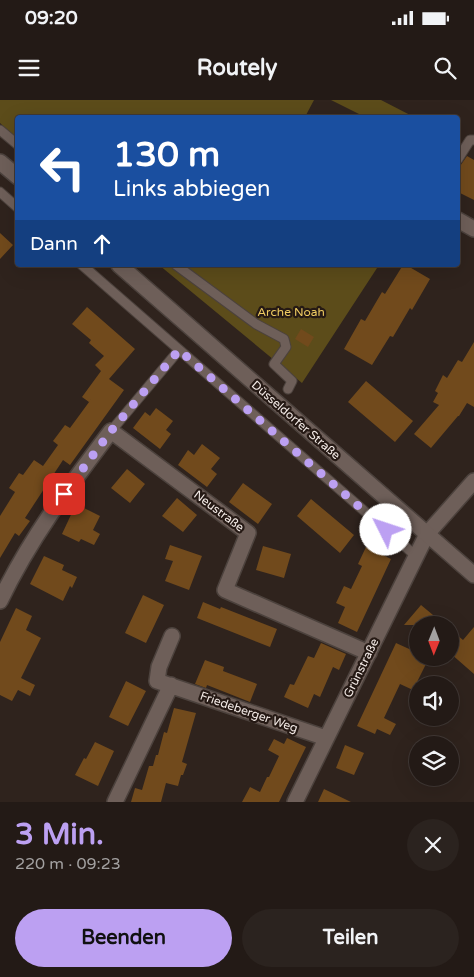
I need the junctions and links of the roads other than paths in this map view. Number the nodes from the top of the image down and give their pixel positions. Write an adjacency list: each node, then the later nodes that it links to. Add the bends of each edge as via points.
1 (0, 130): 3 (lane)
2 (474, 140): 4 (lane, via 470,140)
3 (15, 142)
4 (460, 157)
5 (0, 162): 6 (street)
6 (15, 174)
7 (0, 192): 8 (lane)
8 (15, 205)
9 (460, 221): 10 (street)
10 (474, 229)
11 (84, 267): 14 (lane)
12 (121, 267): 18 (street, Düsseldorfer Straße)
13 (179, 267): 15 (lane, via 256,324 284,339 286,347 274,364 292,381)
14 (179, 350): 16 (lane); 19 (lane)
15 (288, 389)
16 (111, 431): 21 (street, via 64,494 16,568); 23 (street, Neustraße, via 248,533 225,590)
17 (474, 481): 18 (street, Grünstraße)
18 (427, 534): 19 (street, Grünstraße); 20 (street, Düsseldorfer Straße)
19 (416, 556): 23 (street, Grünstraße)
20 (474, 575)
21 (0, 601)
22 (172, 636): 24 (street, Friedeberger Weg, via 159,667 157,681)
23 (369, 652): 25 (street, Grünstraße)
24 (171, 685): 25 (street, Friedeberger Weg); 26 (street)
25 (326, 738): 27 (street, Grünstraße)
26 (115, 802)
27 (295, 802)

